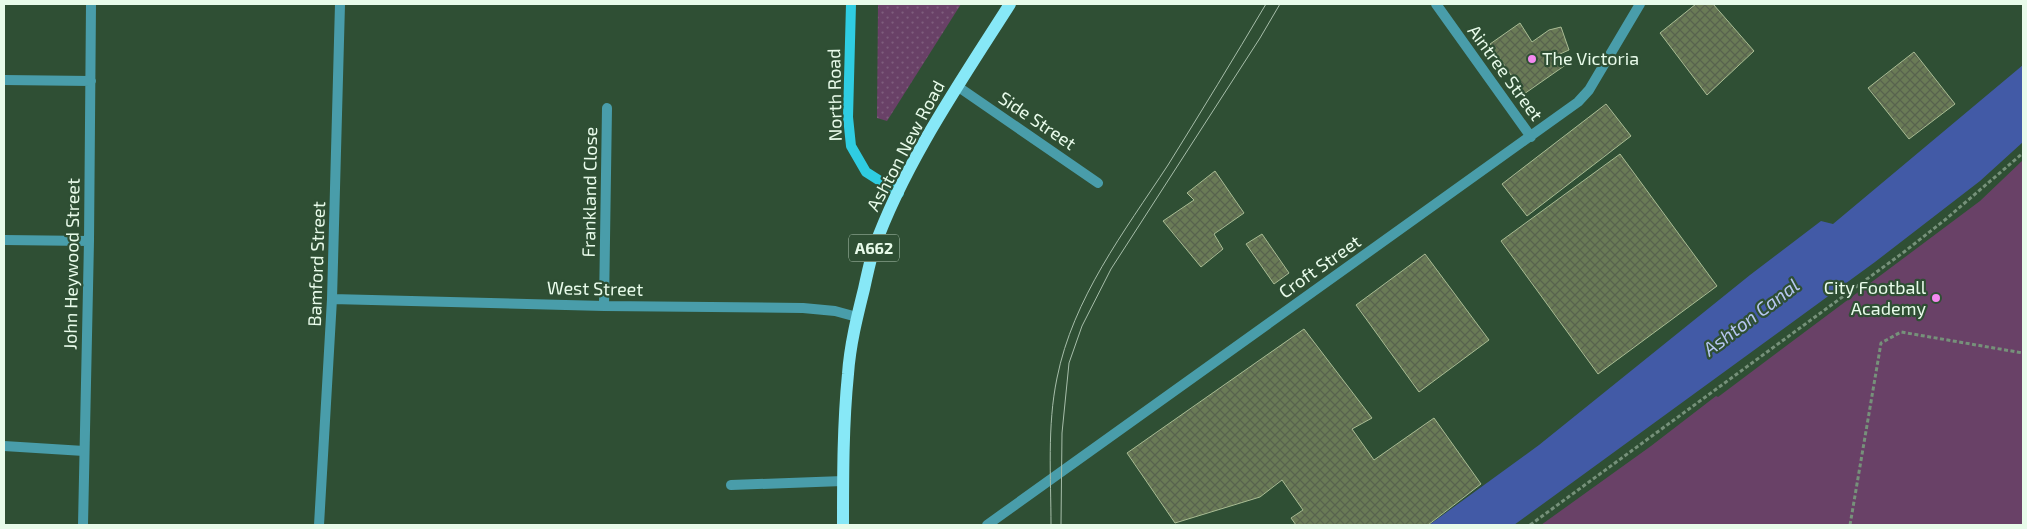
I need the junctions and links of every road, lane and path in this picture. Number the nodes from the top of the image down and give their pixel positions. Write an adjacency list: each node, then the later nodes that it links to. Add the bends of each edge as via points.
1 (91, 4): 8 (street, John Heywood Street)
2 (340, 4): 17 (street, Bamford Street)
3 (851, 4): 14 (street, North Road, via 848,117 851,146 866,172)
4 (1010, 4): 9 (main road, Ashton New Road / A662)
5 (1436, 4): 11 (street, Aintree Street)
6 (1640, 4): 11 (street, Croft Street, via 1589,90)
7 (4, 80): 8 (street)
8 (91, 82): 16 (street, John Heywood Street)
9 (957, 86): 13 (street, Side Street); 14 (main road, Ashton New Road / A662)
10 (607, 108): 18 (street, Frankland Close)
11 (1531, 137): 28 (street, Croft Street)
12 (2023, 153): 29 (path, via 1904,252)
13 (1098, 183)
14 (899, 193): 19 (main road, Ashton New Road / A662, via 874,249)
15 (4, 240): 16 (street)
16 (89, 241): 22 (street, John Heywood Street)
17 (332, 299): 18 (street, West Street); 26 (street, Bamford Street)
18 (604, 306): 19 (street, West Street, via 803,308)
19 (857, 317): 23 (main road, Ashton New Road / A662, via 848,373)
20 (2023, 352): 30 (path, via 1901,332 1881,343)
21 (4, 446): 22 (street)
22 (84, 451): 25 (street, John Heywood Street)
23 (843, 481): 24 (street); 27 (main road, Ashton New Road / A662)
24 (730, 485)
25 (83, 525)
26 (319, 525)
27 (843, 525)
28 (987, 525)
29 (1530, 525)
30 (1850, 525)

